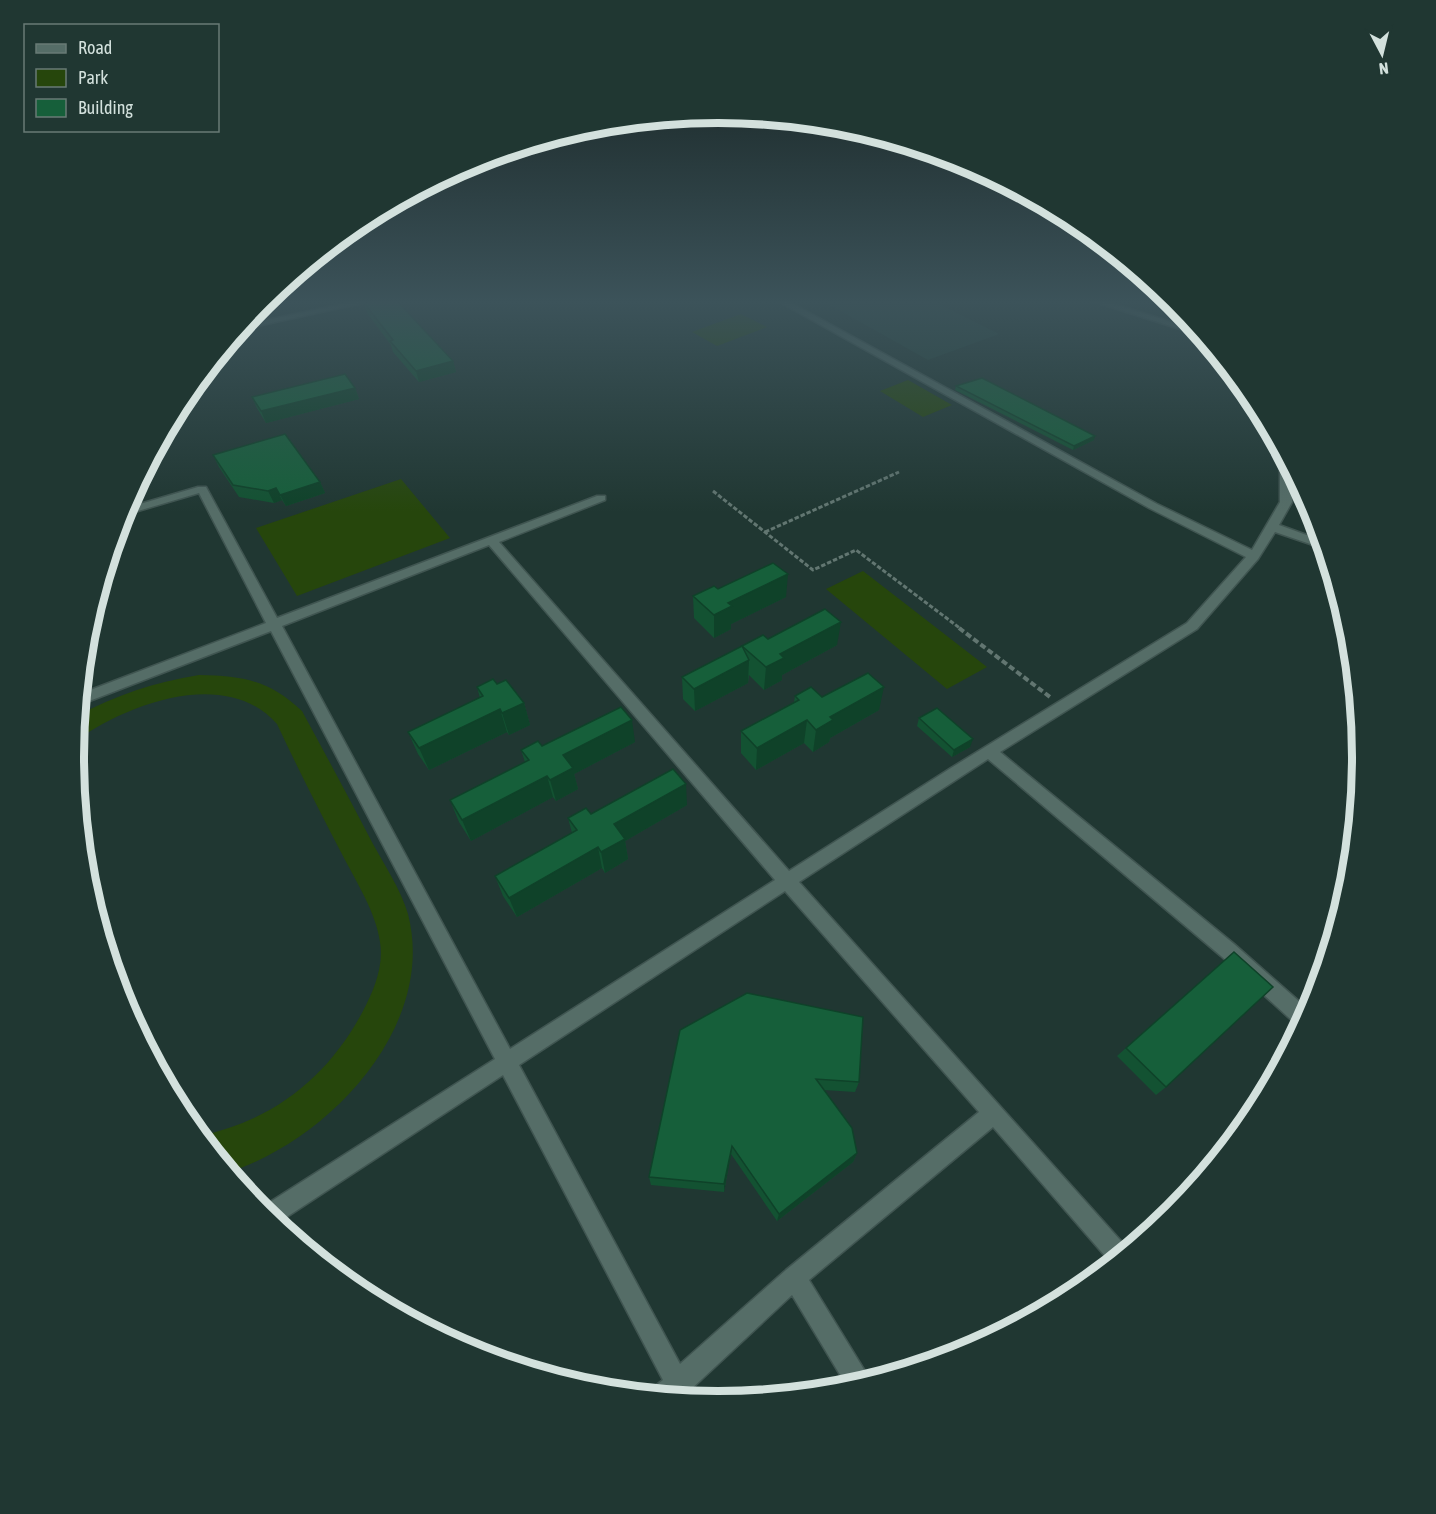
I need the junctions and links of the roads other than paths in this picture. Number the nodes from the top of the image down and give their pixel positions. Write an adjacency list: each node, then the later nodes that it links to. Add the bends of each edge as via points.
1 (908, 371): 8 (street, via 1153,506)
2 (1285, 474): 5 (street, via 1286,502)
3 (601, 498): 6 (street)
4 (134, 509): 9 (street, via 202,489)
5 (1272, 528): 7 (street); 8 (street)
6 (491, 540): 9 (street); 12 (street)
7 (1314, 543)
8 (1254, 555): 11 (street, via 1192,626)
9 (274, 624): 10 (street); 14 (street)
10 (87, 696)
11 (990, 752): 12 (street); 13 (street, via 1143,877)
12 (787, 881): 14 (street); 15 (street)
13 (1298, 1013)
14 (506, 1061): 16 (street); 20 (street)
15 (993, 1114): 17 (street); 18 (street)
16 (276, 1211)
17 (1115, 1251)
18 (794, 1278): 19 (street); 20 (street)
19 (855, 1376)
20 (670, 1390)

